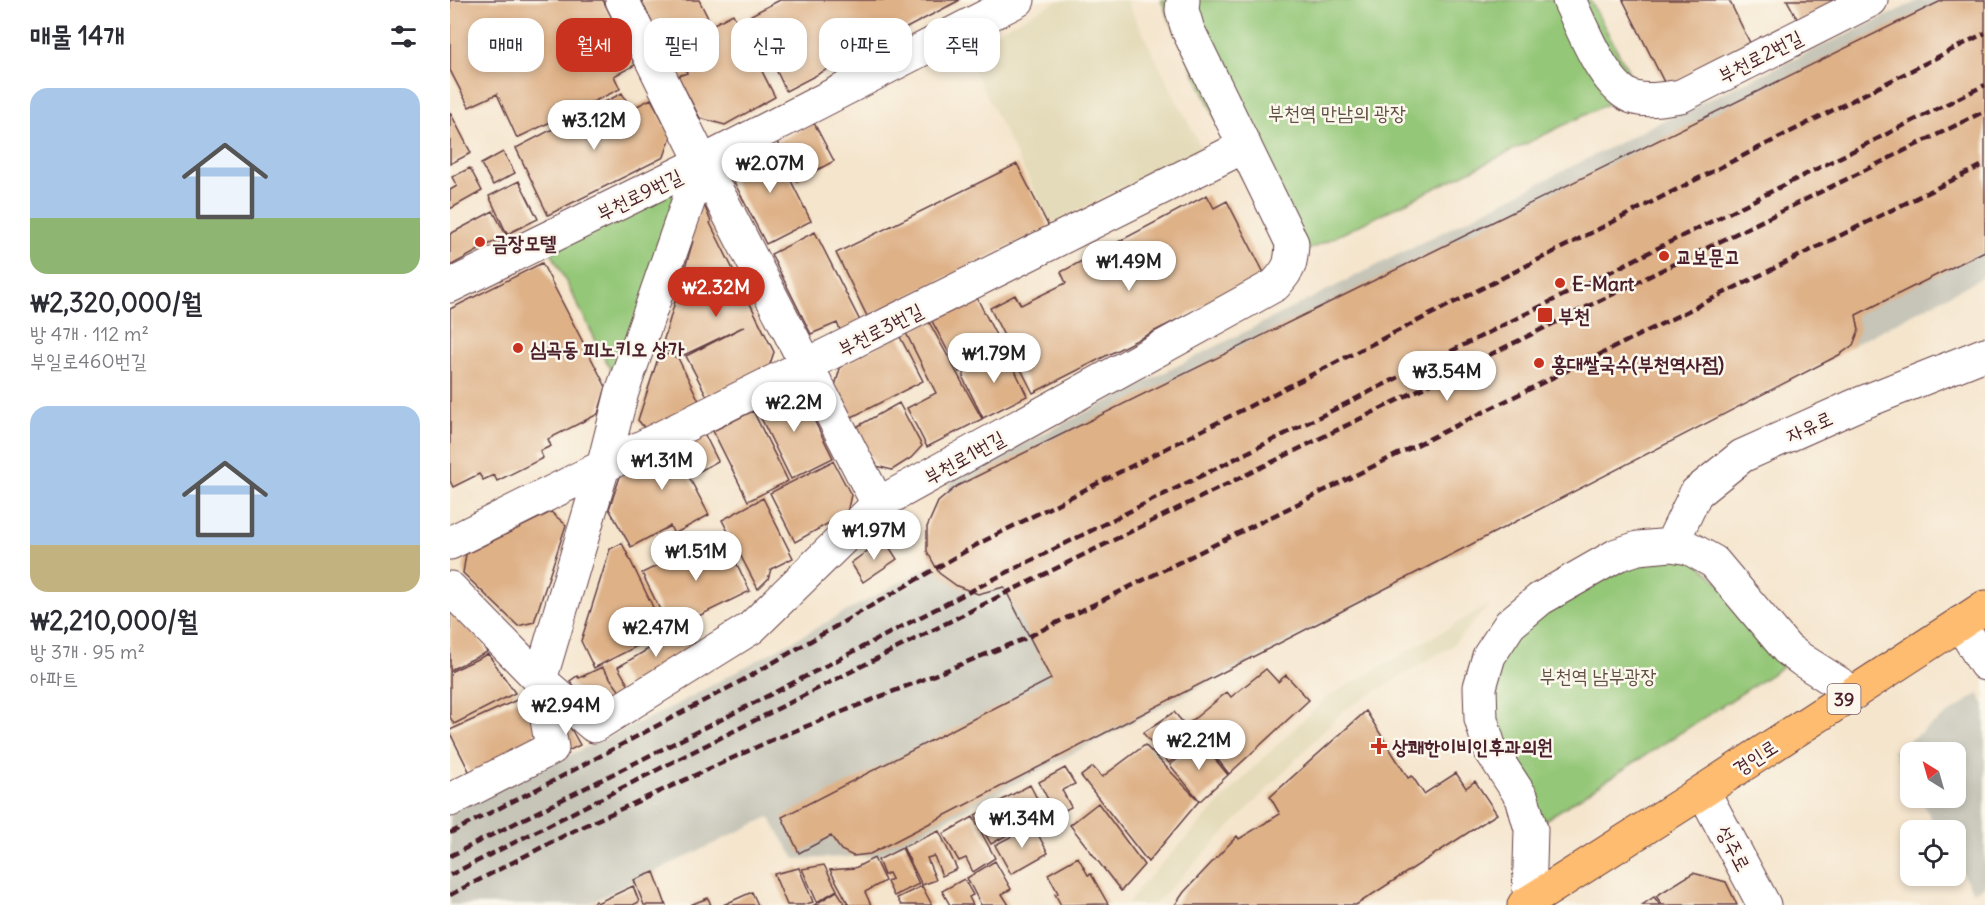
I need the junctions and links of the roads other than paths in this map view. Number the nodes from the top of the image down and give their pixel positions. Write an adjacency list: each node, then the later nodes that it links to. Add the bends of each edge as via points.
1 (622, 0): 7 (street)
2 (1018, 0): 7 (street, 부천로9번길)
3 (1184, 0): 6 (street, via 1182,10 1188,30)
4 (1569, 0): 5 (street, 부천로2번길, via 1606,75 1617,89 1634,98 1648,99 1681,96)
5 (1871, 0)
6 (1245, 146): 10 (street, 부천로3번길); 12 (street, 부천로1번길, via 1292,243 1291,264 1275,285)
7 (702, 162): 8 (street, 부천로9번길); 10 (street); 11 (street, via 622,392)
8 (450, 286)
9 (1985, 354): 14 (street, 자유로, via 1742,456 1696,493)
10 (807, 365): 11 (street, 부천로3번길); 12 (street)
11 (603, 467): 13 (street, 부천로3번길); 18 (street)
12 (878, 504): 18 (street, 부천로1번길, via 752,628 594,726)
13 (450, 543)
14 (1671, 544): 19 (street, via 1689,548 1714,562 1787,649); 22 (street, via 1621,554 1540,598 1510,624 1489,656 1480,687 1480,719 1490,749 1522,798 1531,829)
15 (450, 588): 18 (street)
16 (1973, 615): 17 (street); 19 (main road, 경인로 / 39)
17 (1985, 664)
18 (540, 680): 21 (street, via 552,748)
19 (1854, 693): 20 (main road, 경인로 / 39)
20 (1703, 791): 22 (main road, 경인로 / 39); 23 (street, 성주로)
21 (450, 800)
22 (1526, 904)
23 (1764, 905)

